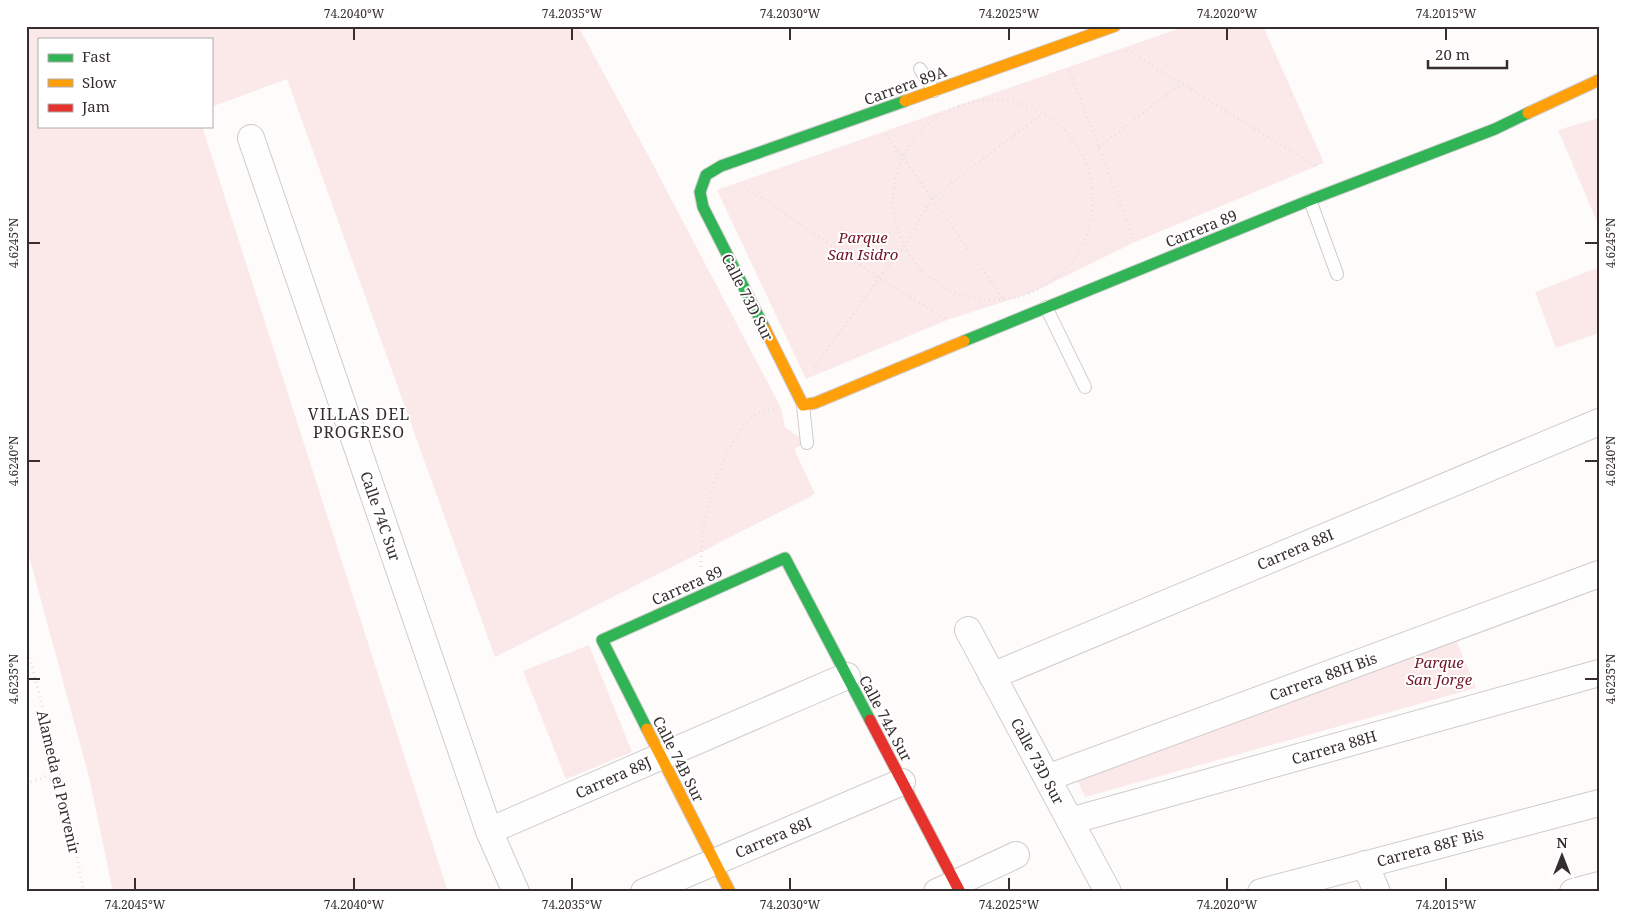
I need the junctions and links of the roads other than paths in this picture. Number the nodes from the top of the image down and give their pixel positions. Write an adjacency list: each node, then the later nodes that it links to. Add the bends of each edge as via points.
1 (1115, 26): 4 (street, Carrera 89A)
2 (920, 69): 4 (lane)
3 (1599, 80): 7 (street, Carrera 89, via 1494,129)
4 (934, 91): 6 (street, Carrera 89A, via 720,166)
5 (251, 138): 26 (street, Calle 74C Sur)
6 (706, 175): 11 (street, Calle 73D Sur, via 700,192 703,207)
7 (1310, 200): 8 (lane); 9 (street, Carrera 89)
8 (1337, 274)
9 (1046, 307): 10 (lane); 11 (street, Carrera 89)
10 (1085, 387)
11 (809, 404): 13 (lane)
12 (1599, 422): 20 (street, Carrera 88I)
13 (808, 443)
14 (785, 558): 17 (street, Carrera 89); 19 (street, Calle 74A Sur)
15 (1599, 574): 22 (street, Carrera 88H Bis)
16 (968, 630): 20 (street, Calle 73D Sur)
17 (602, 640): 21 (street, Calle 74B Sur)
18 (1599, 673): 25 (street, Carrera 88H)
19 (847, 676): 21 (street, Carrera 88J); 23 (street, Calle 74A Sur)
20 (992, 676): 22 (street, Calle 73D Sur)
21 (661, 756): 26 (street, Carrera 88J); 28 (street, Calle 74B Sur)
22 (1047, 778): 25 (street, Calle 73D Sur)
23 (902, 782): 28 (street, Carrera 88I); 31 (street, Calle 74A Sur)
24 (1599, 803): 29 (street, Carrera 88F Bis)
25 (1070, 821): 36 (street, Calle 73D Sur)
26 (489, 831): 33 (street, Calle 74C Sur)
27 (1016, 855): 31 (street)
28 (714, 862): 34 (street, Carrera 88I); 35 (street, Calle 74B Sur)
29 (1365, 864): 32 (street, Carrera 88F Bis); 37 (street)
30 (1599, 885): 38 (street)
31 (951, 889)
32 (1267, 891)
33 (516, 892)
34 (644, 892)
35 (730, 892)
36 (1108, 892)
37 (1377, 892)
38 (1573, 892)

